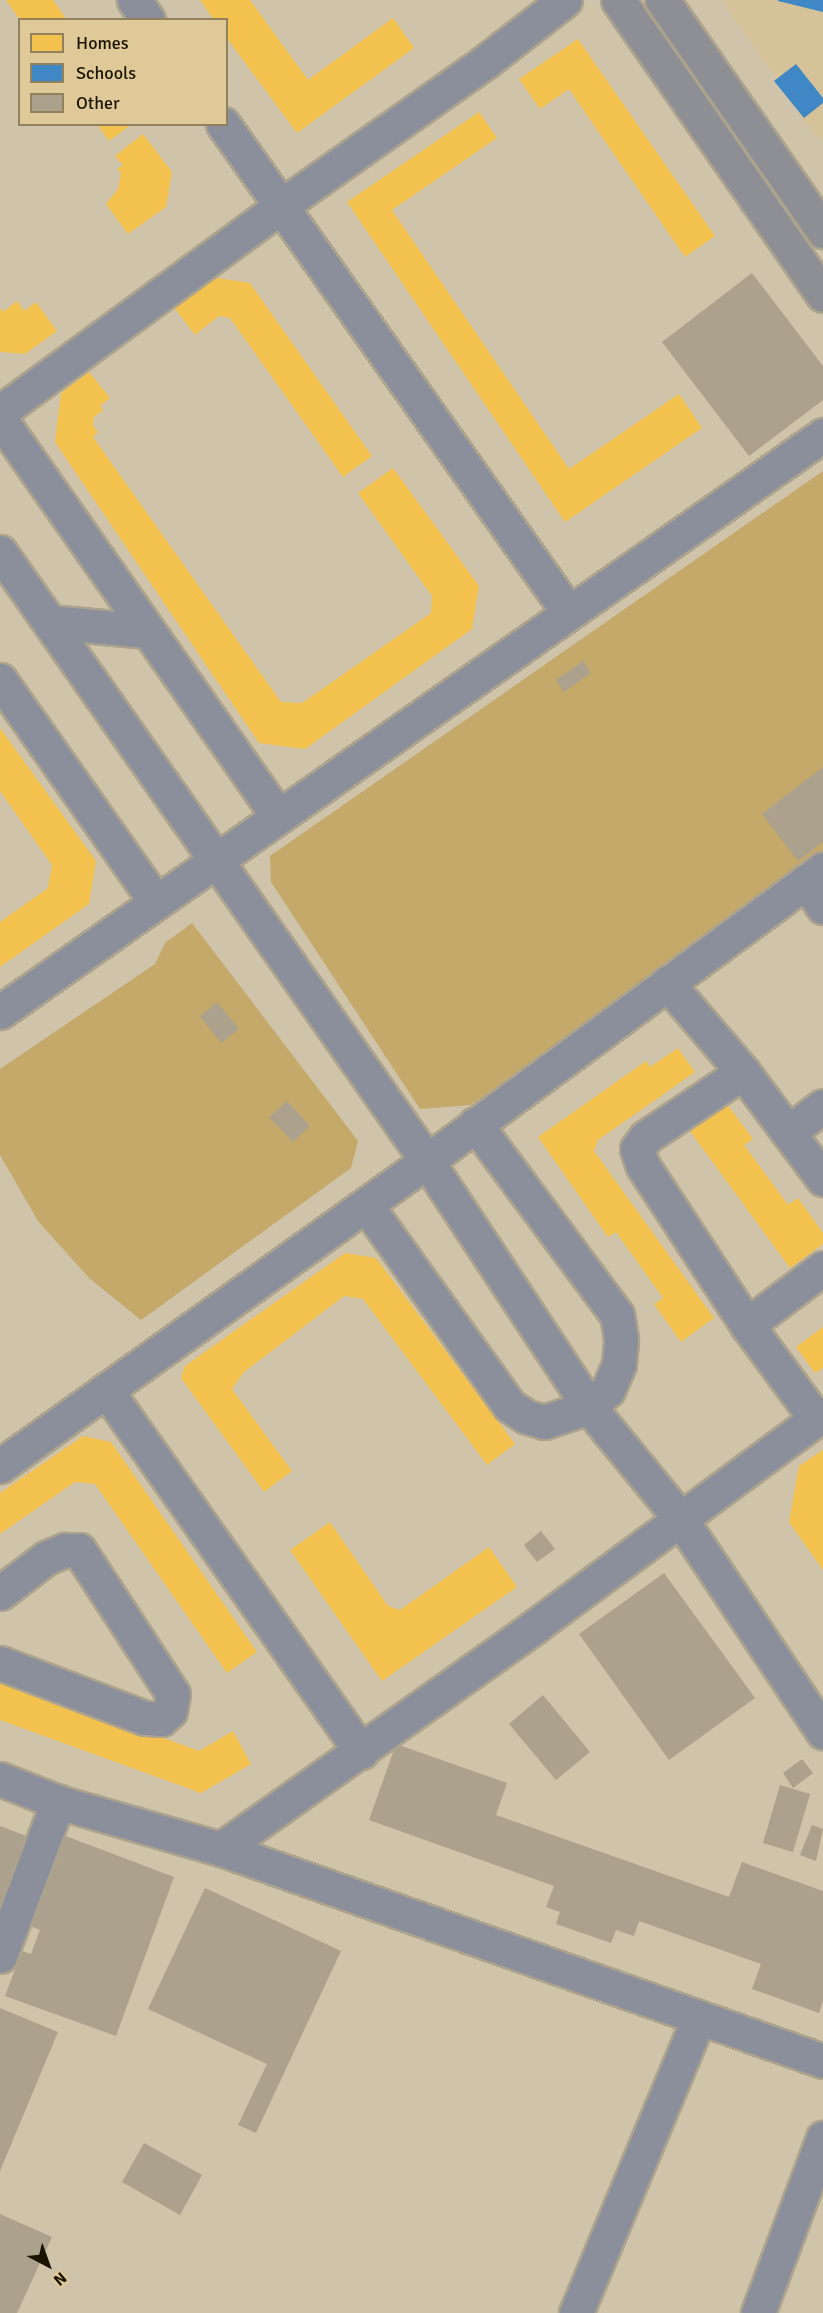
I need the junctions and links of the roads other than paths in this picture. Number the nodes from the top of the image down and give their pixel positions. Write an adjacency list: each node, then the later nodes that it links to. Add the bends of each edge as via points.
1 (134, 0): 5 (street)
2 (565, 0): 7 (street, via 485,62)
3 (618, 0): 9 (main road)
4 (662, 0): 8 (main road)
5 (147, 18)
6 (224, 126): 7 (street)
7 (281, 206): 10 (street); 14 (street)
8 (819, 219)
9 (823, 295)
10 (0, 412)
11 (0, 419): 16 (street)
12 (823, 435): 14 (street)
13 (0, 552): 15 (street)
14 (569, 613): 18 (street)
15 (49, 622): 16 (street); 19 (street)
16 (148, 631): 18 (street)
17 (0, 680): 21 (street)
18 (278, 816): 19 (street)
19 (216, 860): 21 (street); 28 (street)
20 (817, 886): 22 (street)
21 (156, 902): 23 (street)
22 (667, 982): 24 (street); 26 (street)
23 (0, 1012)
24 (743, 1072): 27 (street); 32 (street, via 646,1137 637,1149 643,1167)
25 (823, 1106): 27 (street)
26 (475, 1124): 28 (street); 34 (street, via 617,1315 621,1339 619,1364 608,1390)
27 (790, 1131): 29 (street)
28 (427, 1161): 30 (street); 34 (street)
29 (823, 1179)
30 (366, 1205): 33 (street); 34 (street, via 510,1406 527,1418 544,1422)
31 (823, 1268): 32 (street)
32 (747, 1325): 35 (street)
33 (106, 1390): 36 (street); 41 (street)
34 (589, 1407): 37 (street)
35 (820, 1417): 37 (street)
36 (0, 1466)
37 (679, 1517): 40 (street); 41 (street)
38 (0, 1593): 39 (street, via 46,1558 64,1550 79,1550 173,1694 170,1711 161,1719 145,1718)
39 (0, 1662)
40 (823, 1732)
41 (361, 1752): 44 (street)
42 (0, 1779): 43 (street)
43 (58, 1802): 44 (street); 45 (street)
44 (221, 1849): 46 (street)
45 (0, 1956)
46 (699, 2018): 47 (street); 49 (street)
47 (823, 2061)
48 (823, 2138): 50 (street)
49 (576, 2313)
50 (758, 2313)

